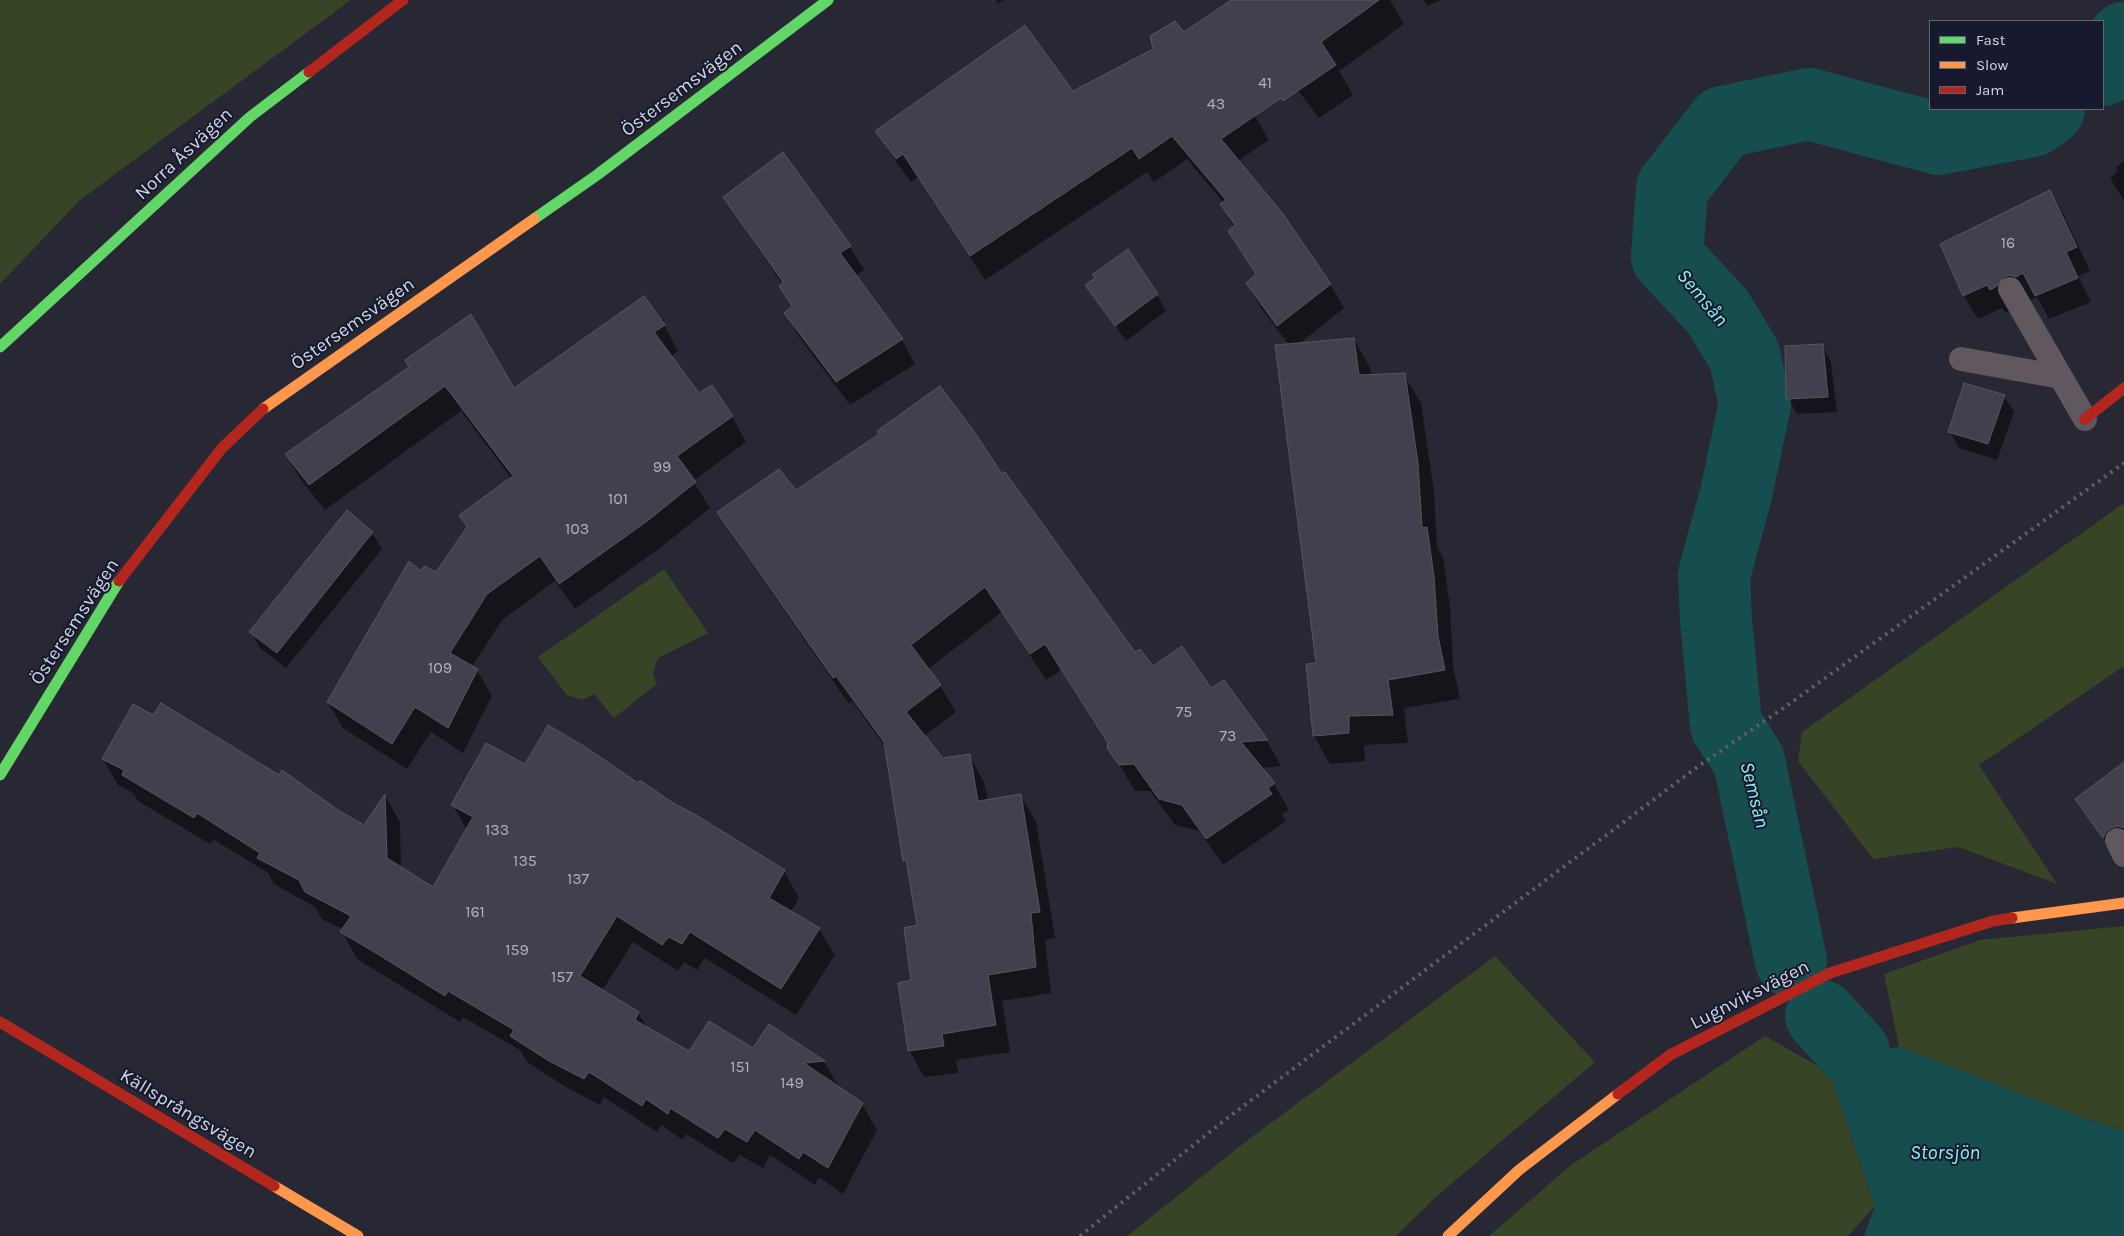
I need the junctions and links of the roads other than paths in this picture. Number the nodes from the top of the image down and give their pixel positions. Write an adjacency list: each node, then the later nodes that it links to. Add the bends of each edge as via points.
1 (403, 0): 4 (street, Norra Åsvägen, via 250,117)
2 (828, 0): 9 (street, Östersemsvägen, via 597,175 268,406 222,448 116,585)
3 (2010, 289): 6 (lane)
4 (0, 347)
5 (1961, 359): 6 (lane)
6 (2060, 377): 8 (lane)
7 (2124, 388): 8 (street)
8 (2085, 419)
9 (0, 775)
10 (2124, 904): 13 (street, Lugnviksvägen, via 1993,921 1830,974 1670,1055 1519,1170)
11 (0, 1022): 12 (street, Källsprångsvägen)
12 (358, 1236)
13 (1448, 1236)

